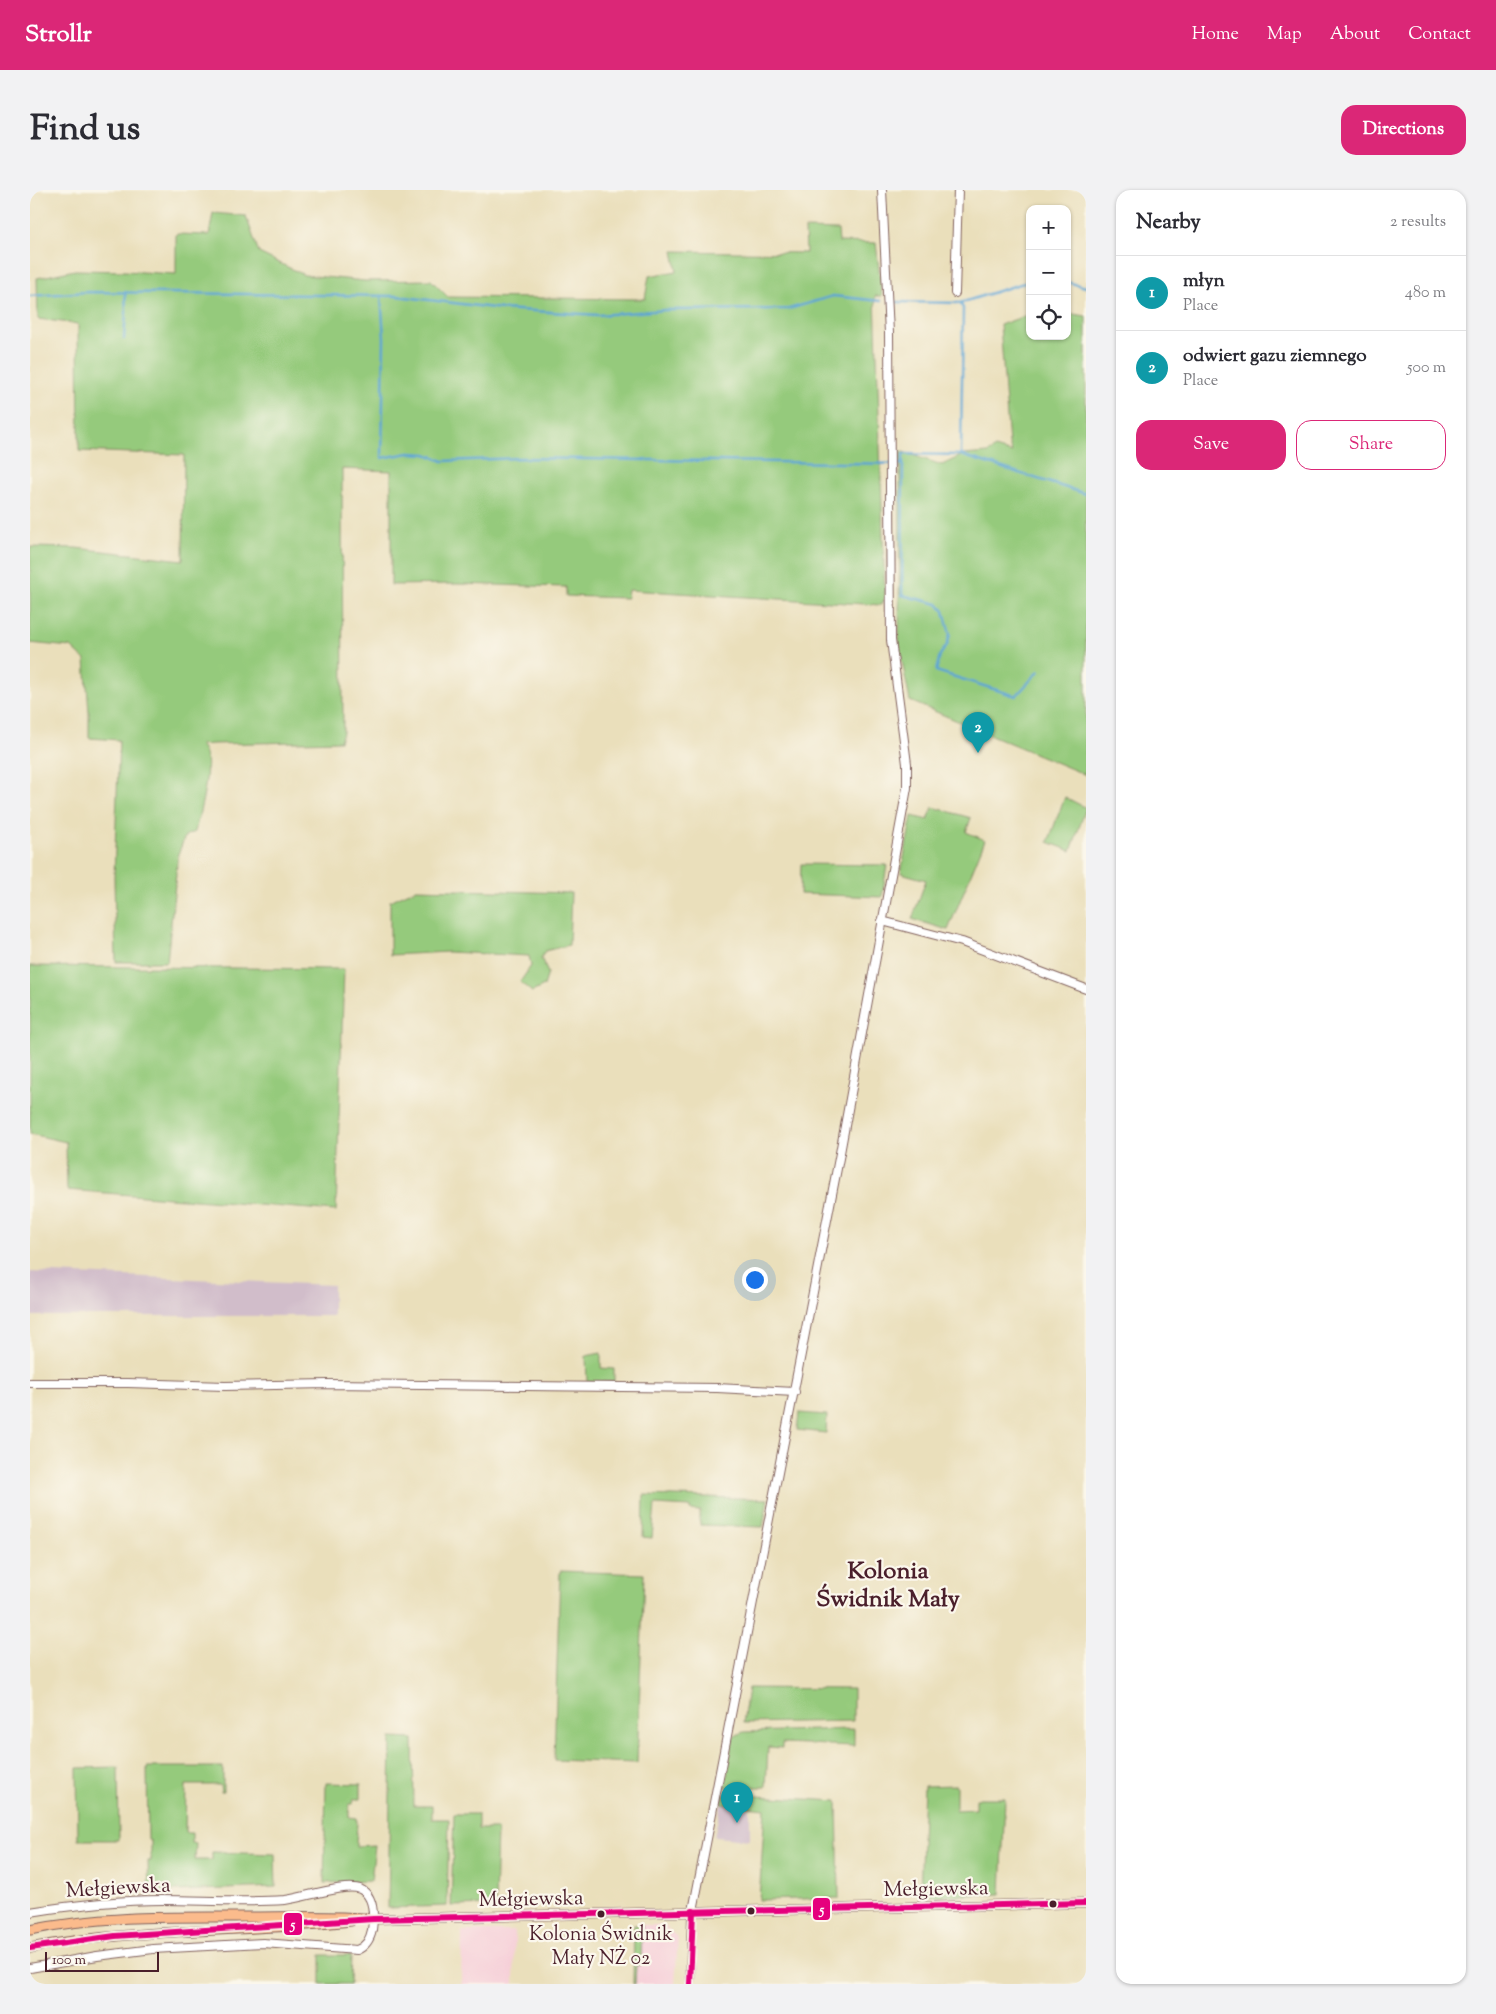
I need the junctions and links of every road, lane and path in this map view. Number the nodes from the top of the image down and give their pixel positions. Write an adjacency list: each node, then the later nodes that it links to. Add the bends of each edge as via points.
1 (882, 190): 4 (street, via 888,298 891,640 908,776)
2 (958, 190): 3 (street)
3 (955, 293)
4 (882, 921): 5 (street, via 962,942); 7 (street)
5 (1086, 989)
6 (30, 1383): 7 (street, via 717,1388)
7 (795, 1392): 10 (street)
8 (1086, 1903): 10 (main road, Mełgiewska)
9 (30, 1912): 11 (street, Mełgiewska, via 111,1902 285,1900 353,1887 368,1896)
10 (693, 1912): 11 (main road, Mełgiewska); 15 (street)
11 (373, 1918): 12 (main road, via 154,1916 93,1920); 13 (main road, via 103,1937); 14 (street, via 368,1942 357,1950 263,1942 89,1956)
12 (30, 1930)
13 (30, 1948)
14 (30, 1968)
15 (690, 1984)

